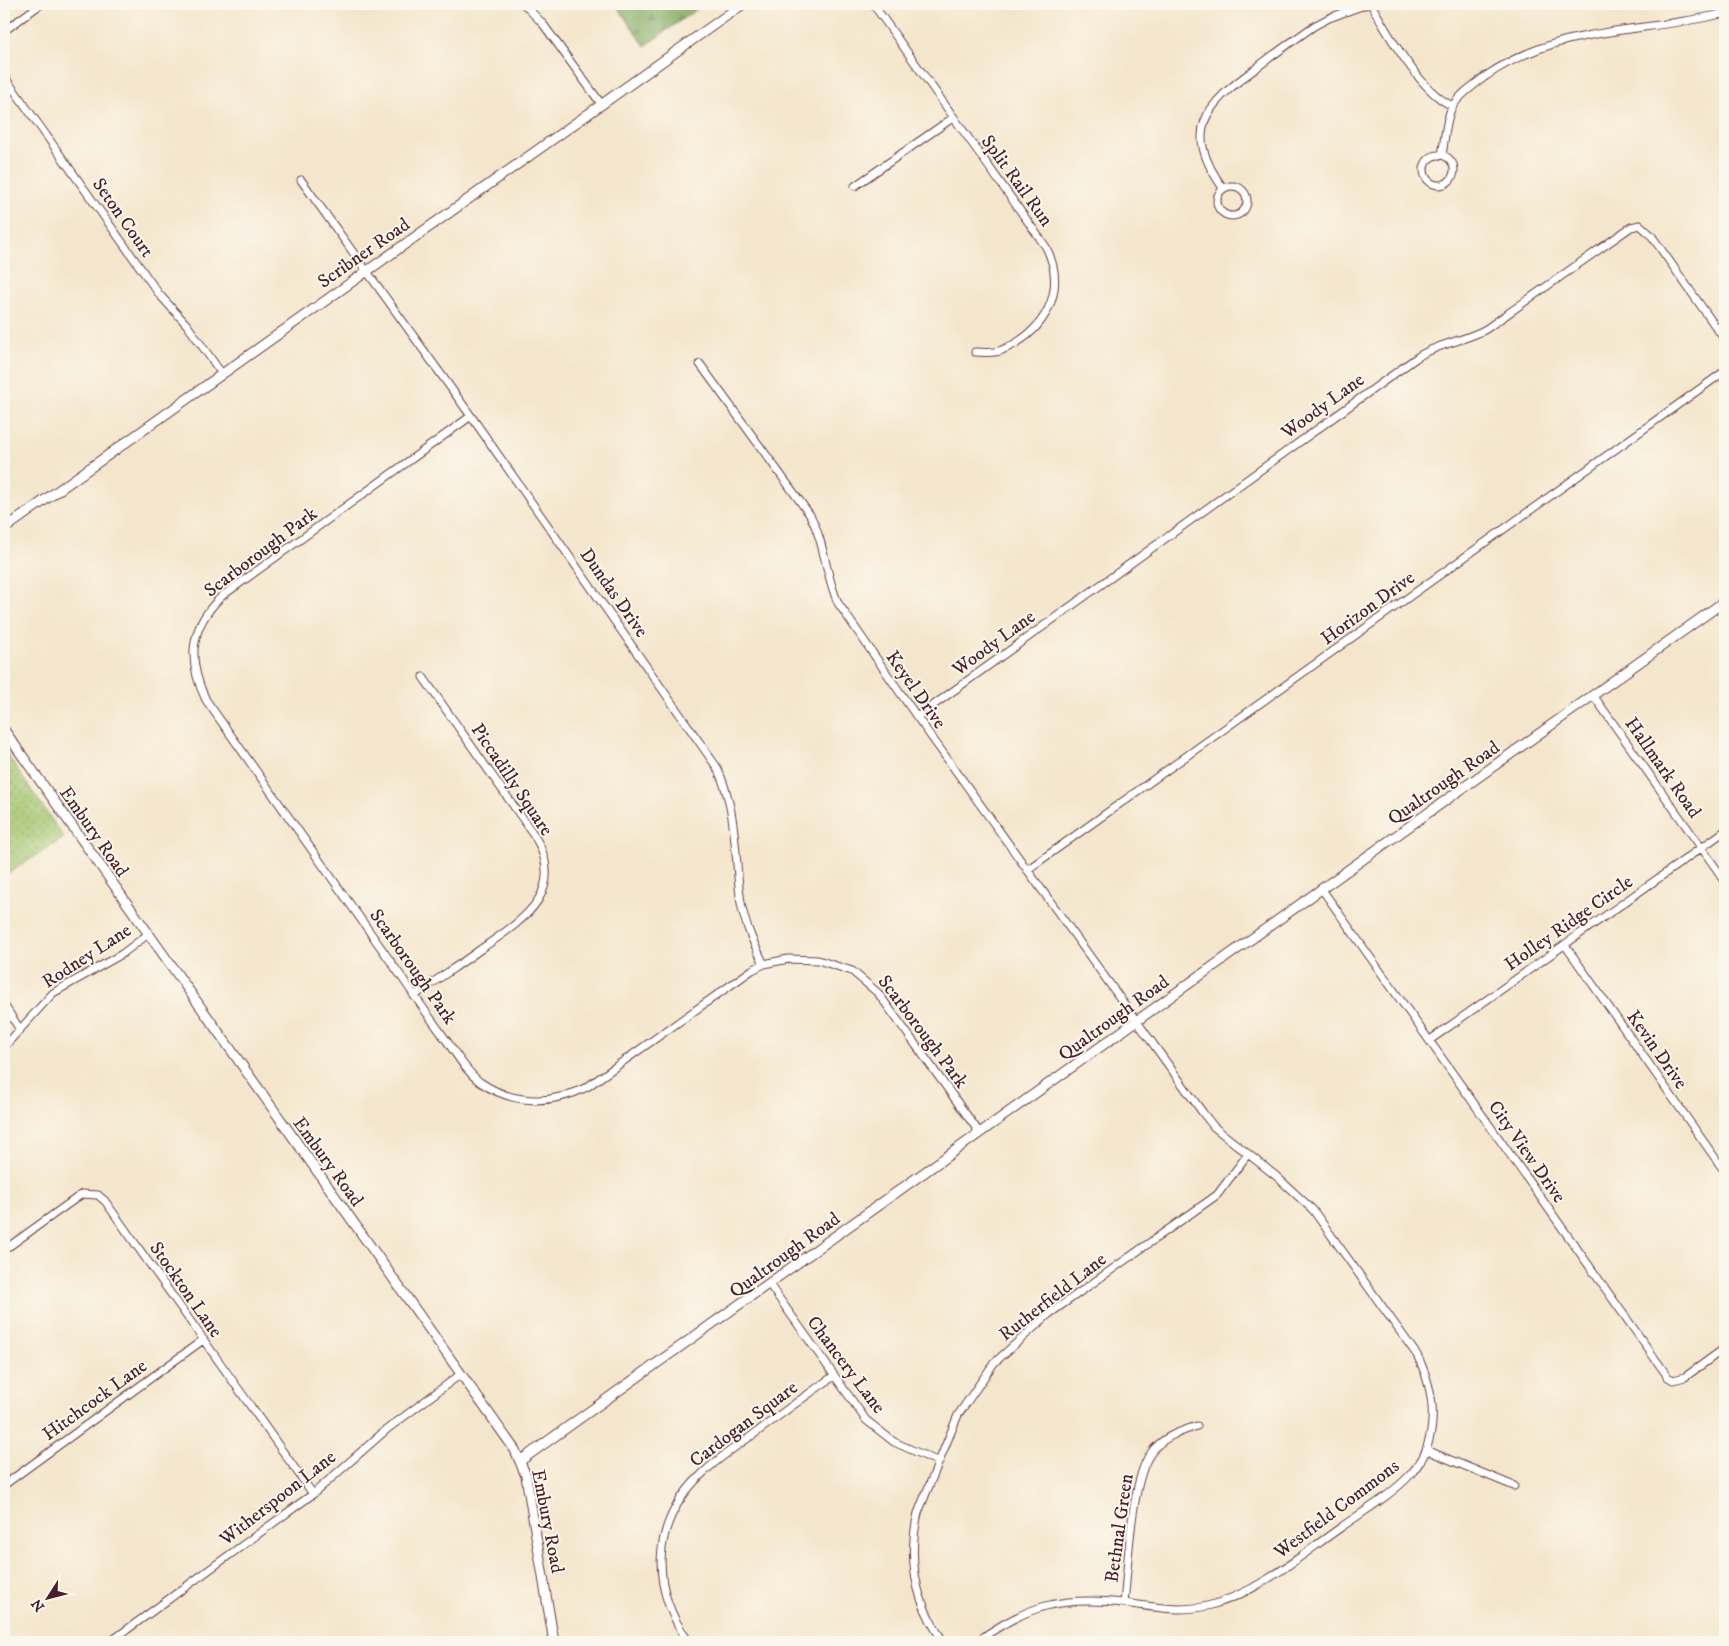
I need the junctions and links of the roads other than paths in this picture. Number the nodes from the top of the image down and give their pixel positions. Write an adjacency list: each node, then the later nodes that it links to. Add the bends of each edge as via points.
1 (41, 4): 7 (street)
2 (524, 4): 9 (street, via 543,24)
3 (743, 4): 9 (street, Scribner Road)
4 (873, 4): 11 (street, Split Rail Run)
5 (1369, 4): 10 (street, via 1427,88); 15 (street, via 1314,26 1230,87 1209,109 1202,138 1203,151)
6 (1725, 12): 10 (street, via 1590,34 1548,45 1494,70 1464,93)
7 (4, 31)
8 (4, 76): 21 (street, Seton Court, via 165,302 187,325)
9 (602, 105): 16 (street, Scribner Road)
10 (1453, 106): 12 (street)
11 (954, 117): 14 (street); 18 (street, Split Rail Run, via 1046,247 1056,274 1051,304 1035,328 1001,351)
12 (1442, 155): 12 (street, via 1428,159 1424,169 1427,179 1439,186 1448,183 1455,171 1452,161)
13 (302, 180): 16 (street, Dundas Drive)
14 (855, 186)
15 (1224, 188): 15 (street, via 1216,200 1220,210 1228,216 1238,215 1246,208 1245,193 1238,186)
16 (365, 270): 21 (street, Scribner Road); 22 (street, Dundas Drive)
17 (1725, 340): 27 (street, Woody Lane, via 1651,235 1640,226 1631,227 1486,330 1419,356)
18 (975, 352)
19 (700, 364): 27 (street, Keyel Drive, via 810,515 823,545 828,577 838,603)
20 (1725, 371): 31 (street, Horizon Drive)
21 (222, 374): 23 (street, Scribner Road)
22 (471, 416): 36 (street, Dundas Drive, via 716,766 731,807 747,925); 37 (street, Scarborough Park, via 222,596 205,614 194,646 195,670 206,700)
23 (4, 529)
24 (1725, 601): 26 (street, Qualtrough Road)
25 (423, 677): 37 (street, Piccadilly Square, via 534,835 546,866 542,893 530,913)
26 (1593, 695): 30 (street, Hallmark Road); 33 (street, Qualtrough Road)
27 (917, 717): 31 (street, Keyel Drive)
28 (4, 730): 34 (street, Embury Road)
29 (1725, 831): 30 (street, Holley Ridge Circle)
30 (1702, 848): 32 (street, Hallmark Road); 35 (street, Holley Ridge Circle)
31 (1027, 870): 39 (street, Keyel Drive)
32 (1725, 881)
33 (1321, 888): 39 (street, Qualtrough Road); 41 (street, City View Drive)
34 (147, 935): 40 (street, Rodney Lane, via 122,954 52,993); 50 (street, Embury Road)
35 (1565, 945): 41 (street, Holley Ridge Circle); 45 (street, Kevin Drive)
36 (764, 964): 37 (street, Scarborough Park, via 587,1088 552,1100 530,1101 511,1097 479,1081); 43 (street, Scarborough Park, via 788,958 818,960 852,970 866,980 890,1008)
37 (414, 996)
38 (4, 1005): 40 (street)
39 (1136, 1020): 43 (street, Qualtrough Road); 44 (street, Westfield Commons, via 1214,1126)
40 (19, 1028): 42 (street, Rodney Lane)
41 (1430, 1040): 49 (street, City View Drive, via 1668,1377 1672,1380 1685,1377)
42 (4, 1047)
43 (979, 1132): 47 (street, Qualtrough Road)
44 (1248, 1154): 53 (street, Westfield Commons, via 1314,1210 1417,1355 1432,1393 1432,1421); 55 (street, Rutherfield Lane, via 1217,1195 1049,1314 994,1363 958,1415)
45 (1725, 1172)
46 (4, 1250): 48 (street, Stockton Lane, via 75,1199 90,1193 98,1196 118,1218)
47 (769, 1284): 51 (street, Chancery Lane); 54 (street, Qualtrough Road)
48 (203, 1340): 56 (street, Hitchcock Lane); 58 (street, Stockton Lane)
49 (1725, 1348)
50 (461, 1374): 54 (street, Embury Road); 58 (street, Witherspoon Lane, via 386,1430)
51 (834, 1376): 55 (street, Chancery Lane, via 878,1431 900,1445); 64 (street, Cardogan Square, via 717,1461 678,1502 662,1542 660,1569 666,1603)
52 (1197, 1426): 59 (street, Bethnal Green, via 1164,1440 1142,1469)
53 (1426, 1450): 57 (street); 59 (street, Westfield Commons, via 1410,1475 1392,1490 1250,1589 1210,1606 1186,1609)
54 (520, 1461): 63 (street, Embury Road, via 526,1476)
55 (939, 1462): 65 (street, Rutherfield Lane, via 918,1513 912,1546 916,1586 922,1605)
56 (4, 1485)
57 (1514, 1486)
58 (313, 1494): 60 (street, Witherspoon Lane)
59 (1124, 1603): 66 (street, Westfield Commons, via 1054,1602 1027,1611)
60 (110, 1642)
61 (428, 1642): 62 (street)
62 (436, 1642)
63 (554, 1642)
64 (689, 1642)
65 (944, 1642)
66 (976, 1642)

